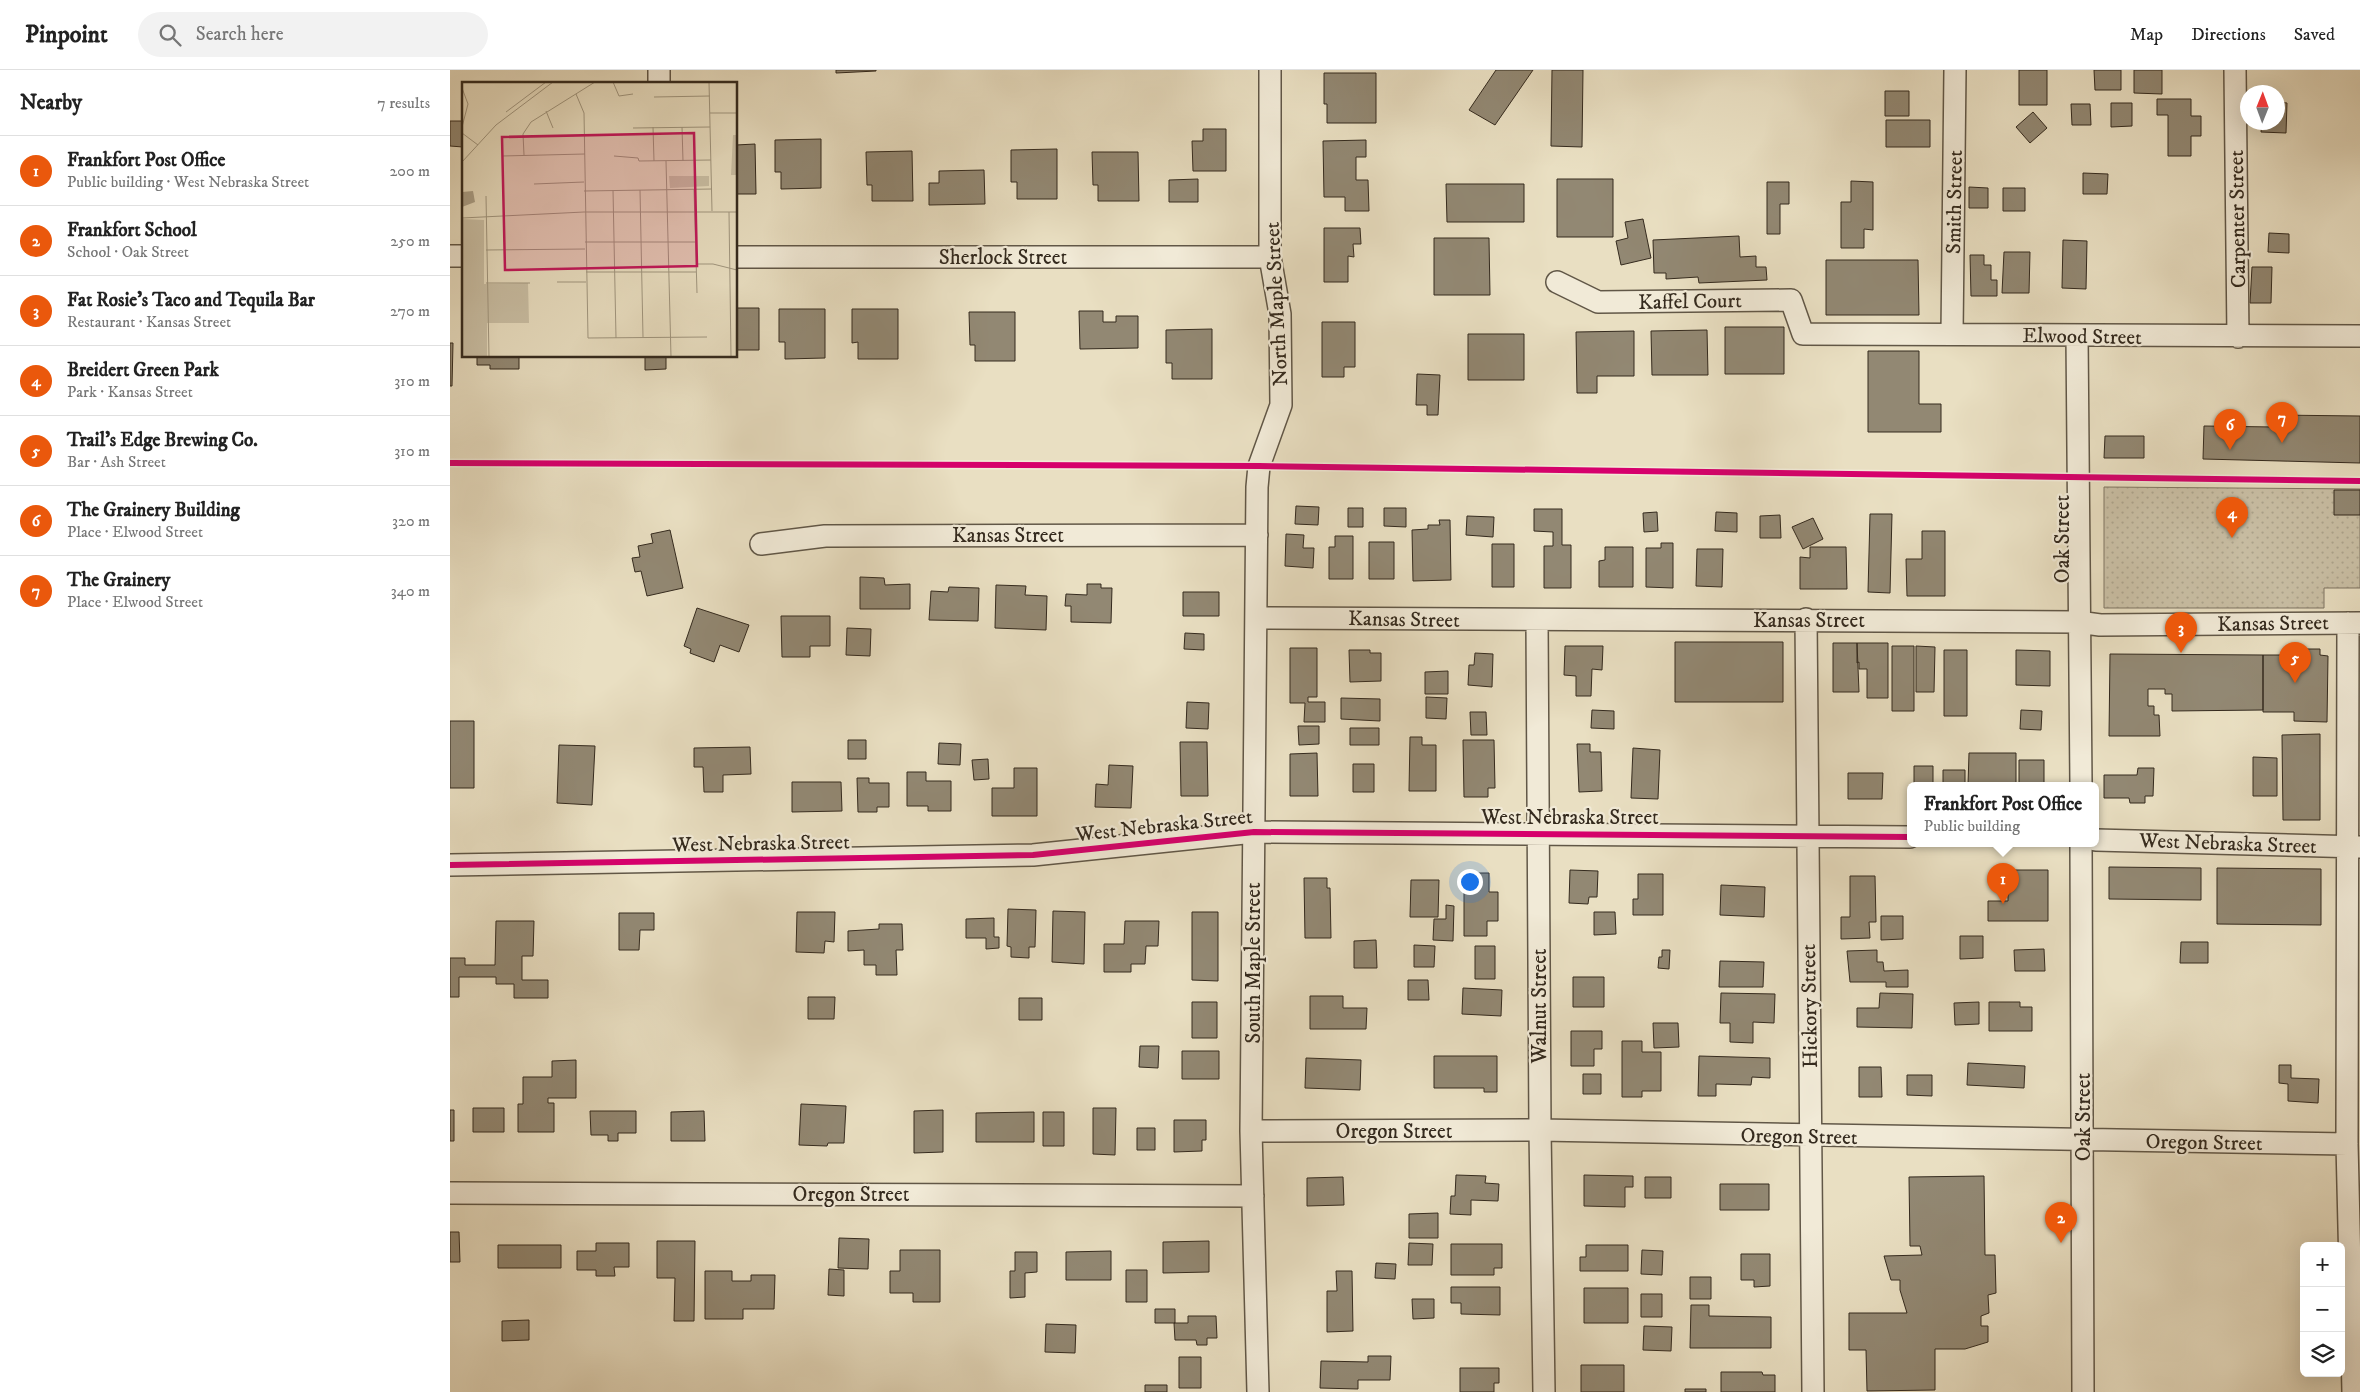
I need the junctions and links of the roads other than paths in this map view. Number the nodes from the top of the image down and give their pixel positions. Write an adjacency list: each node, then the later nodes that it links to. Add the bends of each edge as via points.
1 (1270, 70): 5 (street, North Maple Street)
2 (1955, 70): 8 (street, Smith Street)
3 (2235, 70): 11 (street, Carpenter Street)
4 (738, 257): 5 (street, Sherlock Street)
5 (1270, 257): 12 (street, North Maple Street, via 1280,314 1281,405 1259,466)
6 (1557, 282): 7 (street, Kaffel Court, via 1598,302 1791,300)
7 (1803, 334): 8 (street, Elwood Street)
8 (1952, 334): 9 (street, Elwood Street)
9 (2077, 336): 11 (street, Elwood Street); 17 (street, Oak Street)
10 (2360, 336): 11 (street, Elwood Street)
11 (2238, 337)
12 (1257, 534): 13 (street, Kansas Street, via 825,536); 14 (street, South Maple Street)
13 (761, 544)
14 (1257, 618): 16 (street, Kansas Street); 20 (street, South Maple Street)
15 (1806, 619): 16 (street, Kansas Street); 17 (street, Kansas Street); 22 (street, Hickory Street)
16 (1538, 621): 21 (street, Walnut Street)
17 (2078, 622): 18 (street, Kansas Street, via 2100,625); 19 (street, Oak Street)
18 (2354, 623): 26 (street)
19 (2081, 782)
20 (1254, 832): 21 (street, West Nebraska Street); 27 (street, West Nebraska Street, via 1033,855); 29 (street, South Maple Street)
21 (1538, 833): 22 (street, West Nebraska Street); 28 (street, Walnut Street)
22 (1807, 836): 23 (street, West Nebraska Street); 30 (street, Hickory Street)
23 (1907, 838)
24 (2099, 840): 26 (street, West Nebraska Street)
25 (2082, 847): 31 (street, Oak Street)
26 (2354, 847): 32 (street)
27 (450, 865)
28 (1540, 1130): 29 (street, Oregon Street); 30 (street, Oregon Street); 37 (street, Walnut Street)
29 (1251, 1131): 34 (street, South Maple Street)
30 (1811, 1136): 31 (street, Oregon Street); 38 (street, Hickory Street)
31 (2083, 1140): 32 (street, Oregon Street); 39 (street, Oak Street)
32 (2347, 1144): 35 (street)
33 (450, 1193): 34 (street, Oregon Street)
34 (1253, 1196): 36 (street, South Maple Street)
35 (2356, 1363): 40 (street)
36 (1258, 1392)
37 (1544, 1392)
38 (1813, 1392)
39 (2083, 1392)
40 (2353, 1392)

